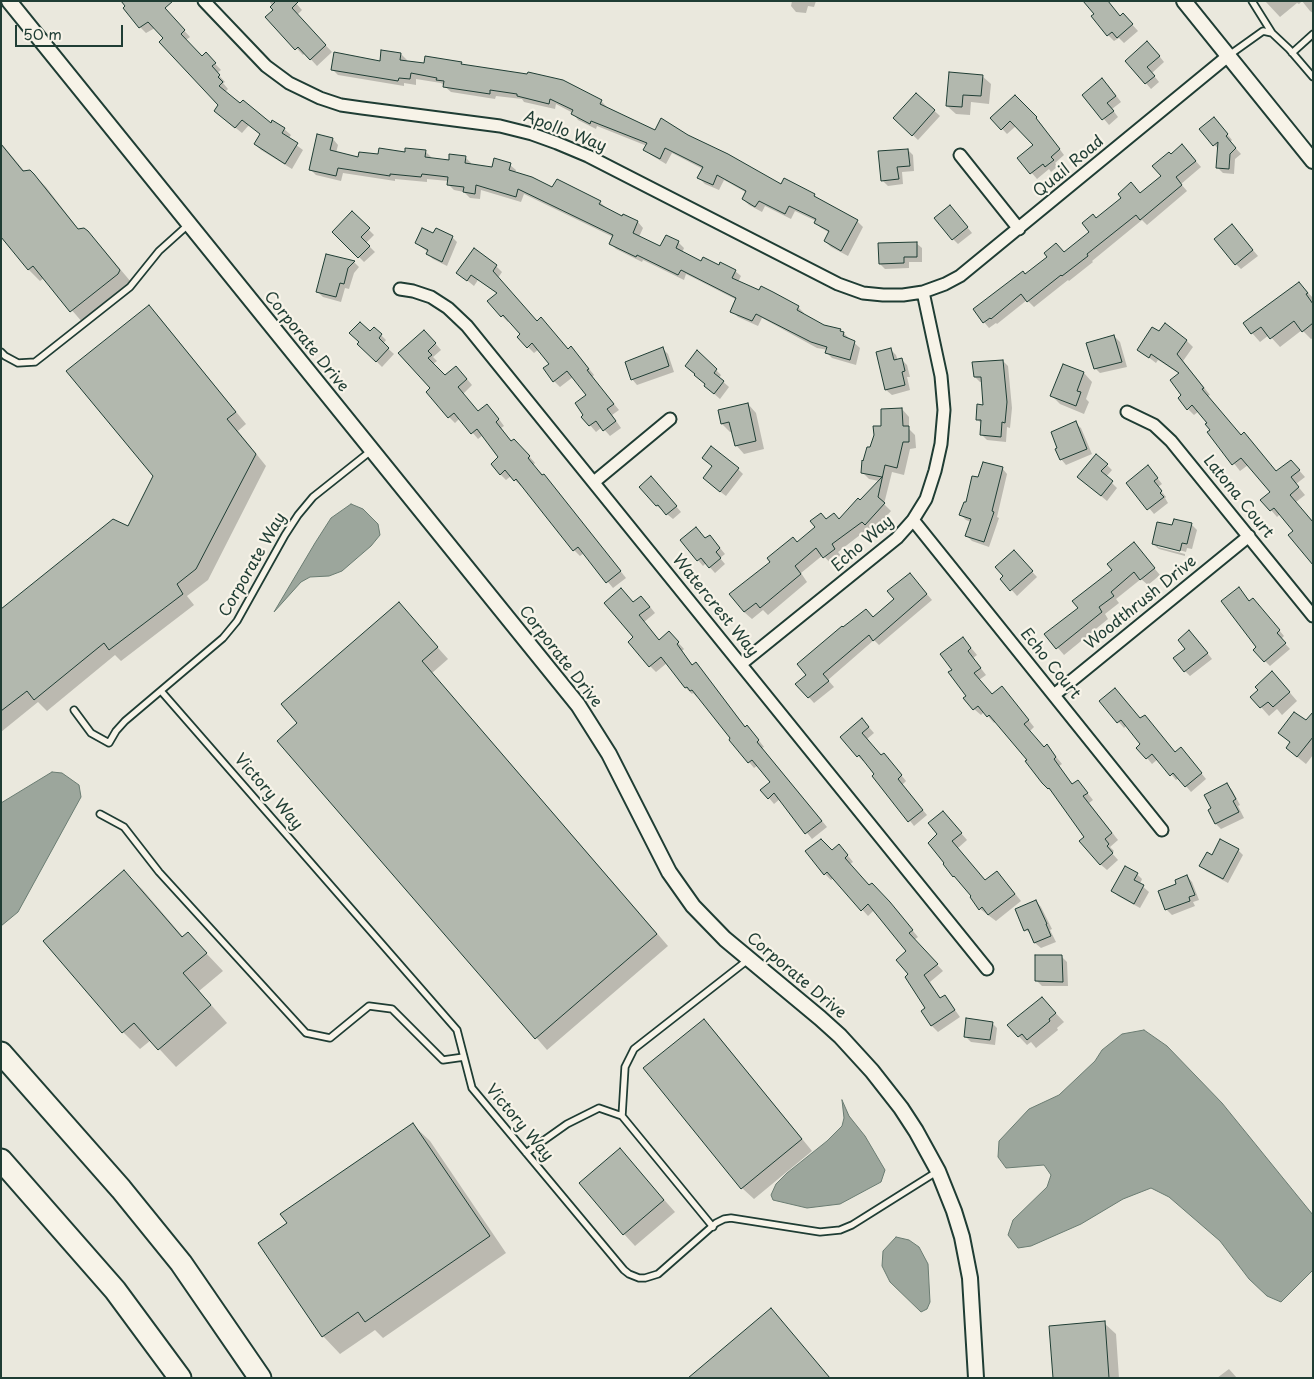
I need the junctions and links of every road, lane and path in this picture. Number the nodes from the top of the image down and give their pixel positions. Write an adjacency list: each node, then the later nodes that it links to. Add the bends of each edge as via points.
1 (9, 1): 12 (street, Corporate Drive)
2 (204, 1): 15 (street, Apollo Way, via 266,66 289,83 320,98 355,107 488,124 532,134 588,156 844,286 883,295)
3 (1184, 1): 8 (street)
4 (1252, 1): 5 (lane)
5 (1272, 33): 7 (lane); 8 (lane, via 1264,31)
6 (1313, 34): 7 (lane)
7 (1292, 53): 9 (lane)
8 (1228, 56): 11 (street); 13 (street, Quail Road)
9 (1313, 77)
10 (960, 155): 13 (street)
11 (1313, 161)
12 (189, 224): 16 (lane, via 159,251 130,287 40,359 18,363); 19 (street, Corporate Drive)
13 (1019, 229): 15 (street, Quail Road, via 960,276)
14 (400, 289): 20 (street, Watercrest Way, via 431,297 459,316)
15 (923, 292): 21 (street, Echo Way, via 939,363 944,410 935,471 926,499)
16 (1, 352)
17 (1126, 412): 22 (street, Latona Court, via 1145,419 1166,435)
18 (670, 419): 20 (street)
19 (372, 450): 25 (lane, Corporate Way, via 301,510 231,630); 30 (street, Corporate Drive, via 578,704 609,754 680,890 711,926)
20 (594, 482): 24 (street, Watercrest Way)
21 (913, 520): 24 (street, Echo Way, via 897,538); 26 (street, Echo Court)
22 (1249, 536): 23 (street, Latona Court); 26 (street, Woodthrush Drive)
23 (1313, 616)
24 (741, 664): 31 (street, Watercrest Way)
25 (162, 691): 27 (lane, Corporate Way, via 125,721 109,743 91,732); 33 (lane, Victory Way, via 456,1030)
26 (1054, 695): 29 (street, Echo Court)
27 (74, 710)
28 (100, 814): 33 (lane, via 124,827 159,872 306,1033 330,1038 369,1006 392,1009 443,1060)
29 (1162, 830)
30 (749, 959): 34 (lane, via 634,1049 625,1067); 37 (street, Corporate Drive, via 820,1018 863,1061 901,1108)
31 (987, 969)
32 (1, 1053): 40 (highway, via 121,1189 176,1257)
33 (464, 1058): 35 (lane, Victory Way, via 472,1088)
34 (622, 1116): 35 (lane, via 599,1108 567,1124); 38 (lane)
35 (526, 1152): 38 (lane, Victory Way, via 632,1276 645,1278 658,1274)
36 (1, 1160): 39 (highway, via 115,1290)
37 (938, 1171): 38 (lane, Victory Way, via 840,1230 820,1232 731,1218); 41 (street, Corporate Drive, via 954,1211 968,1265)
38 (713, 1226)
39 (180, 1378)
40 (260, 1378)
41 (976, 1378)

